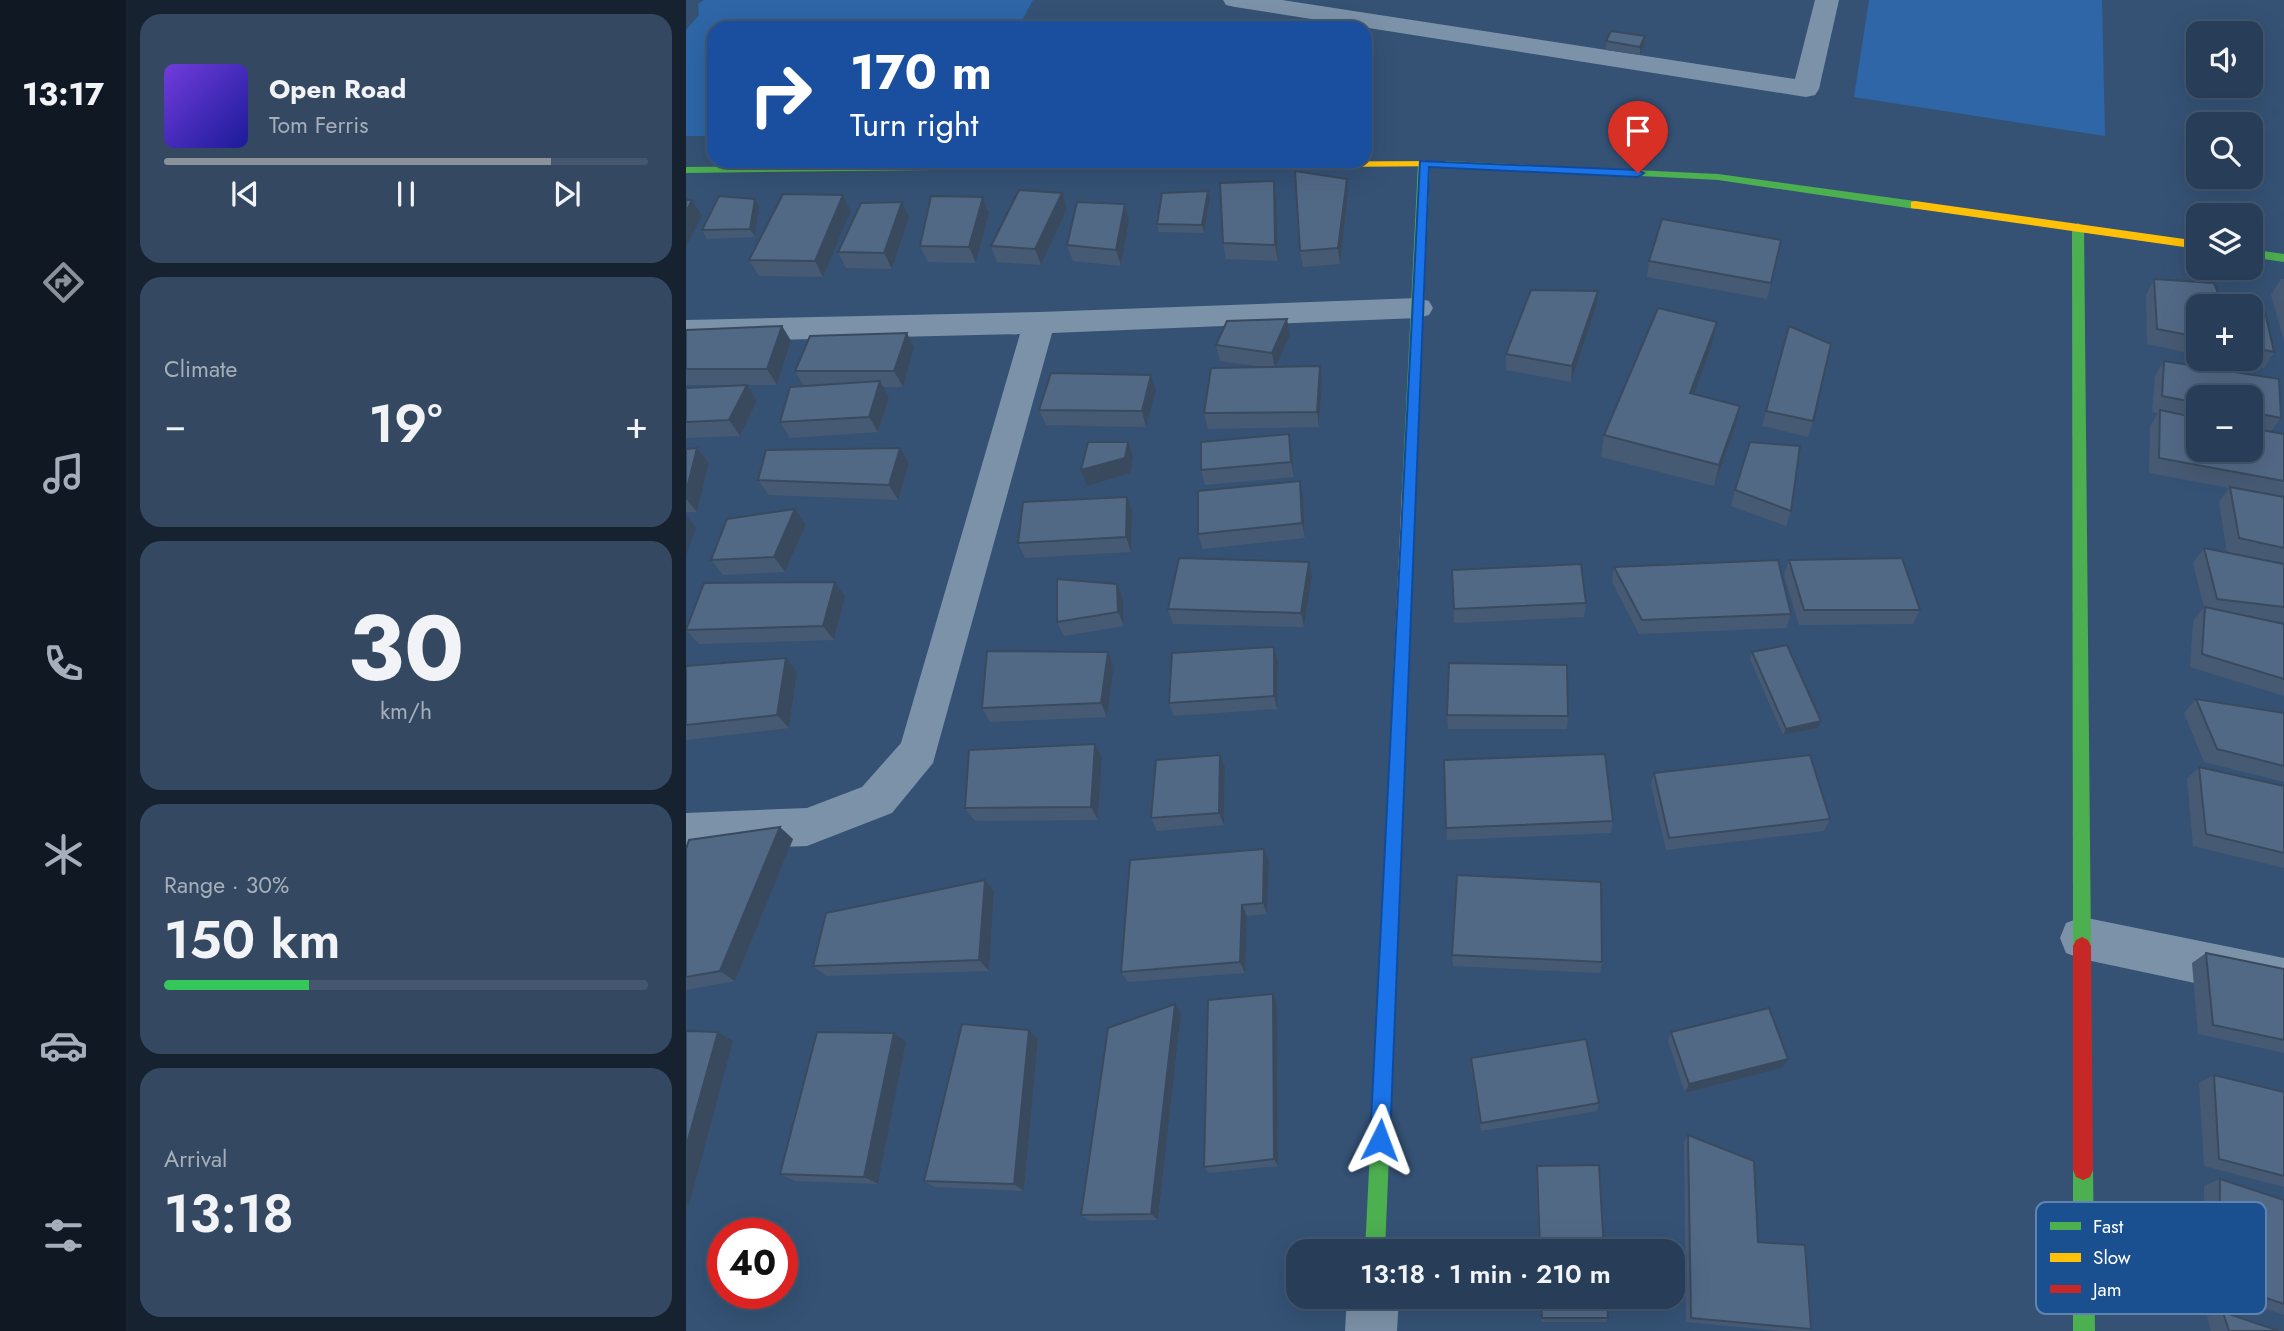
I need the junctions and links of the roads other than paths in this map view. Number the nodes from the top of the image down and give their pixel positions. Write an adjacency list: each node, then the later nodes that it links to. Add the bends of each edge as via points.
1 (1235, 0): 3 (street)
2 (1827, 0): 4 (street, via 1806,89)
3 (1370, 21)
4 (1372, 21)
5 (1372, 163): 6 (street)
6 (1424, 163): 9 (street, via 1718,177); 13 (street)
7 (897, 168): 8 (street)
8 (686, 170)
9 (2078, 227): 10 (street); 17 (street)
10 (2186, 243)
11 (2263, 255): 12 (street)
12 (2284, 258)
13 (1418, 308): 14 (street); 20 (street)
14 (1039, 323): 15 (street); 16 (street, via 919,751 877,800 807,827)
15 (686, 331)
16 (686, 832)
17 (2081, 938): 18 (street); 19 (street)
18 (2284, 980)
19 (2083, 1202)
20 (1376, 1239)
21 (1372, 1309): 22 (street)
22 (1371, 1331)

